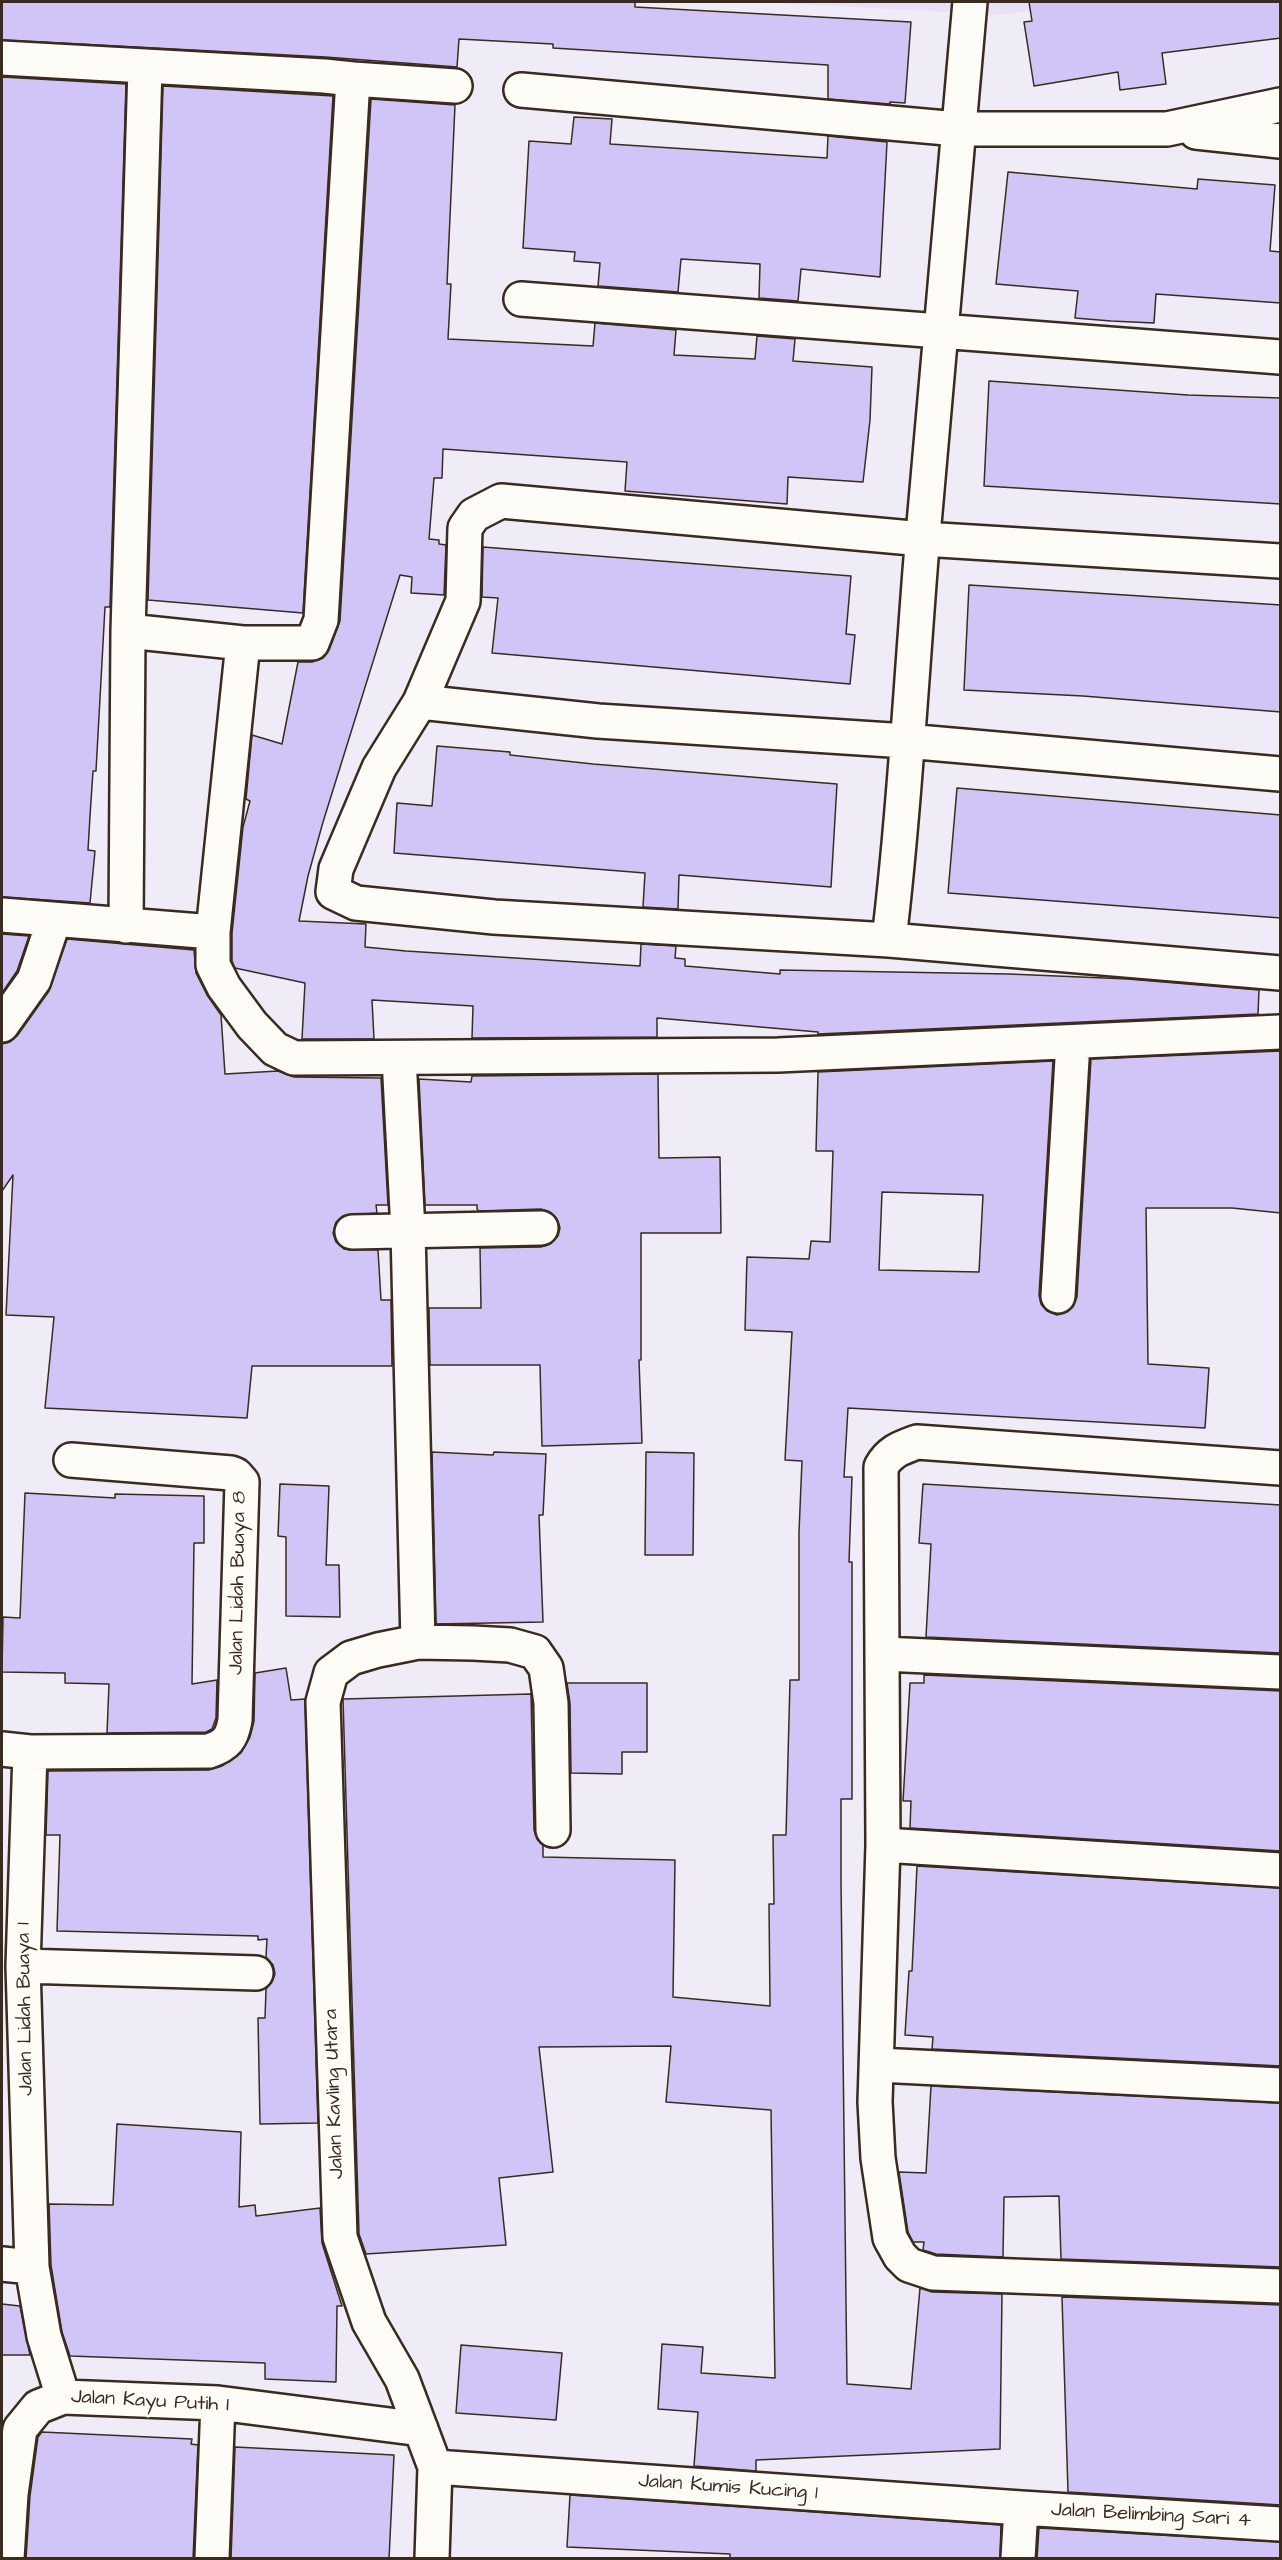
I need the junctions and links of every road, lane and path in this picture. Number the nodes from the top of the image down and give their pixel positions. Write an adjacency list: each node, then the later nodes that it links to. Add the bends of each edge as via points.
1 (970, 2): 8 (street)
2 (2, 58): 3 (street)
3 (145, 67): 4 (street); 16 (street)
4 (353, 79): 5 (street); 17 (street, via 321,620 312,643)
5 (455, 86)
6 (521, 90): 8 (street)
7 (1281, 105): 9 (street)
8 (958, 129): 9 (street); 12 (street)
9 (1167, 129): 10 (street)
10 (1281, 141)
11 (521, 299): 12 (street)
12 (940, 330): 13 (street); 14 (street)
13 (1281, 357)
14 (923, 539): 15 (street); 18 (street, via 501,501 474,515 465,528 463,601); 19 (street)
15 (1281, 561)
16 (128, 631): 17 (street); 23 (street)
17 (243, 643): 24 (street)
18 (420, 702): 19 (street, via 598,721); 25 (street, via 379,768 336,869 333,892 340,896 356,903 494,917)
19 (906, 741): 20 (street); 25 (street)
20 (1281, 774)
21 (2, 915): 22 (street)
22 (54, 920): 23 (street); 27 (street, via 34,980)
23 (126, 926): 24 (street)
24 (213, 932): 30 (street, via 213,965 224,987 275,1049 294,1058)
25 (889, 940): 26 (street)
26 (1281, 973)
27 (2, 1025)
28 (1281, 1032): 29 (street)
29 (1073, 1042): 30 (street, via 778,1055); 34 (street)
30 (399, 1058): 32 (street)
31 (541, 1228): 32 (street)
32 (408, 1231): 33 (street); 37 (street)
33 (352, 1232)
34 (1058, 1296)
35 (71, 1460): 40 (street, Jalan Lidah Buaya 8, via 231,1473 242,1482 232,1736 224,1746 209,1751)
36 (1281, 1468): 38 (street, via 917,1442 899,1448 887,1455 881,1467)
37 (418, 1642): 41 (street, Jalan Kavling Utara, via 510,1645 535,1652 546,1668 551,1703); 52 (street, Jalan Kavling Utara, via 351,1658 331,1673 323,1702 340,2237 369,2322 402,2379)
38 (883, 1654): 39 (street); 42 (street)
39 (1281, 1672)
40 (16, 1751): 44 (street, Jalan Lidah Buaya 1)
41 (553, 1830)
42 (883, 1845): 43 (street); 46 (street)
43 (1281, 1870)
44 (23, 1966): 45 (street); 48 (street, Jalan Lidah Buaya 1)
45 (256, 1973)
46 (878, 2065): 47 (street); 49 (street, via 878,2158 890,2238 909,2265 933,2273)
47 (1281, 2085)
48 (17, 2265): 50 (street, Jalan Lidah Buaya 1)
49 (1281, 2286)
50 (63, 2397): 51 (street, Jalan Kayu Putih I); 56 (street, Jalan Kayu Putih I, via 38,2407 20,2429)
51 (218, 2403): 52 (street, Jalan Kayu Putih I); 57 (street)
52 (421, 2429): 53 (street, Jalan Kavling Utara)
53 (435, 2467): 54 (street, Jalan Kumis Kucing 1); 58 (street)
54 (1021, 2508): 55 (street, Jalan Belimbing Sari 4); 59 (street)
55 (1281, 2524)
56 (7, 2559)
57 (212, 2559)
58 (432, 2559)
59 (1018, 2559)

